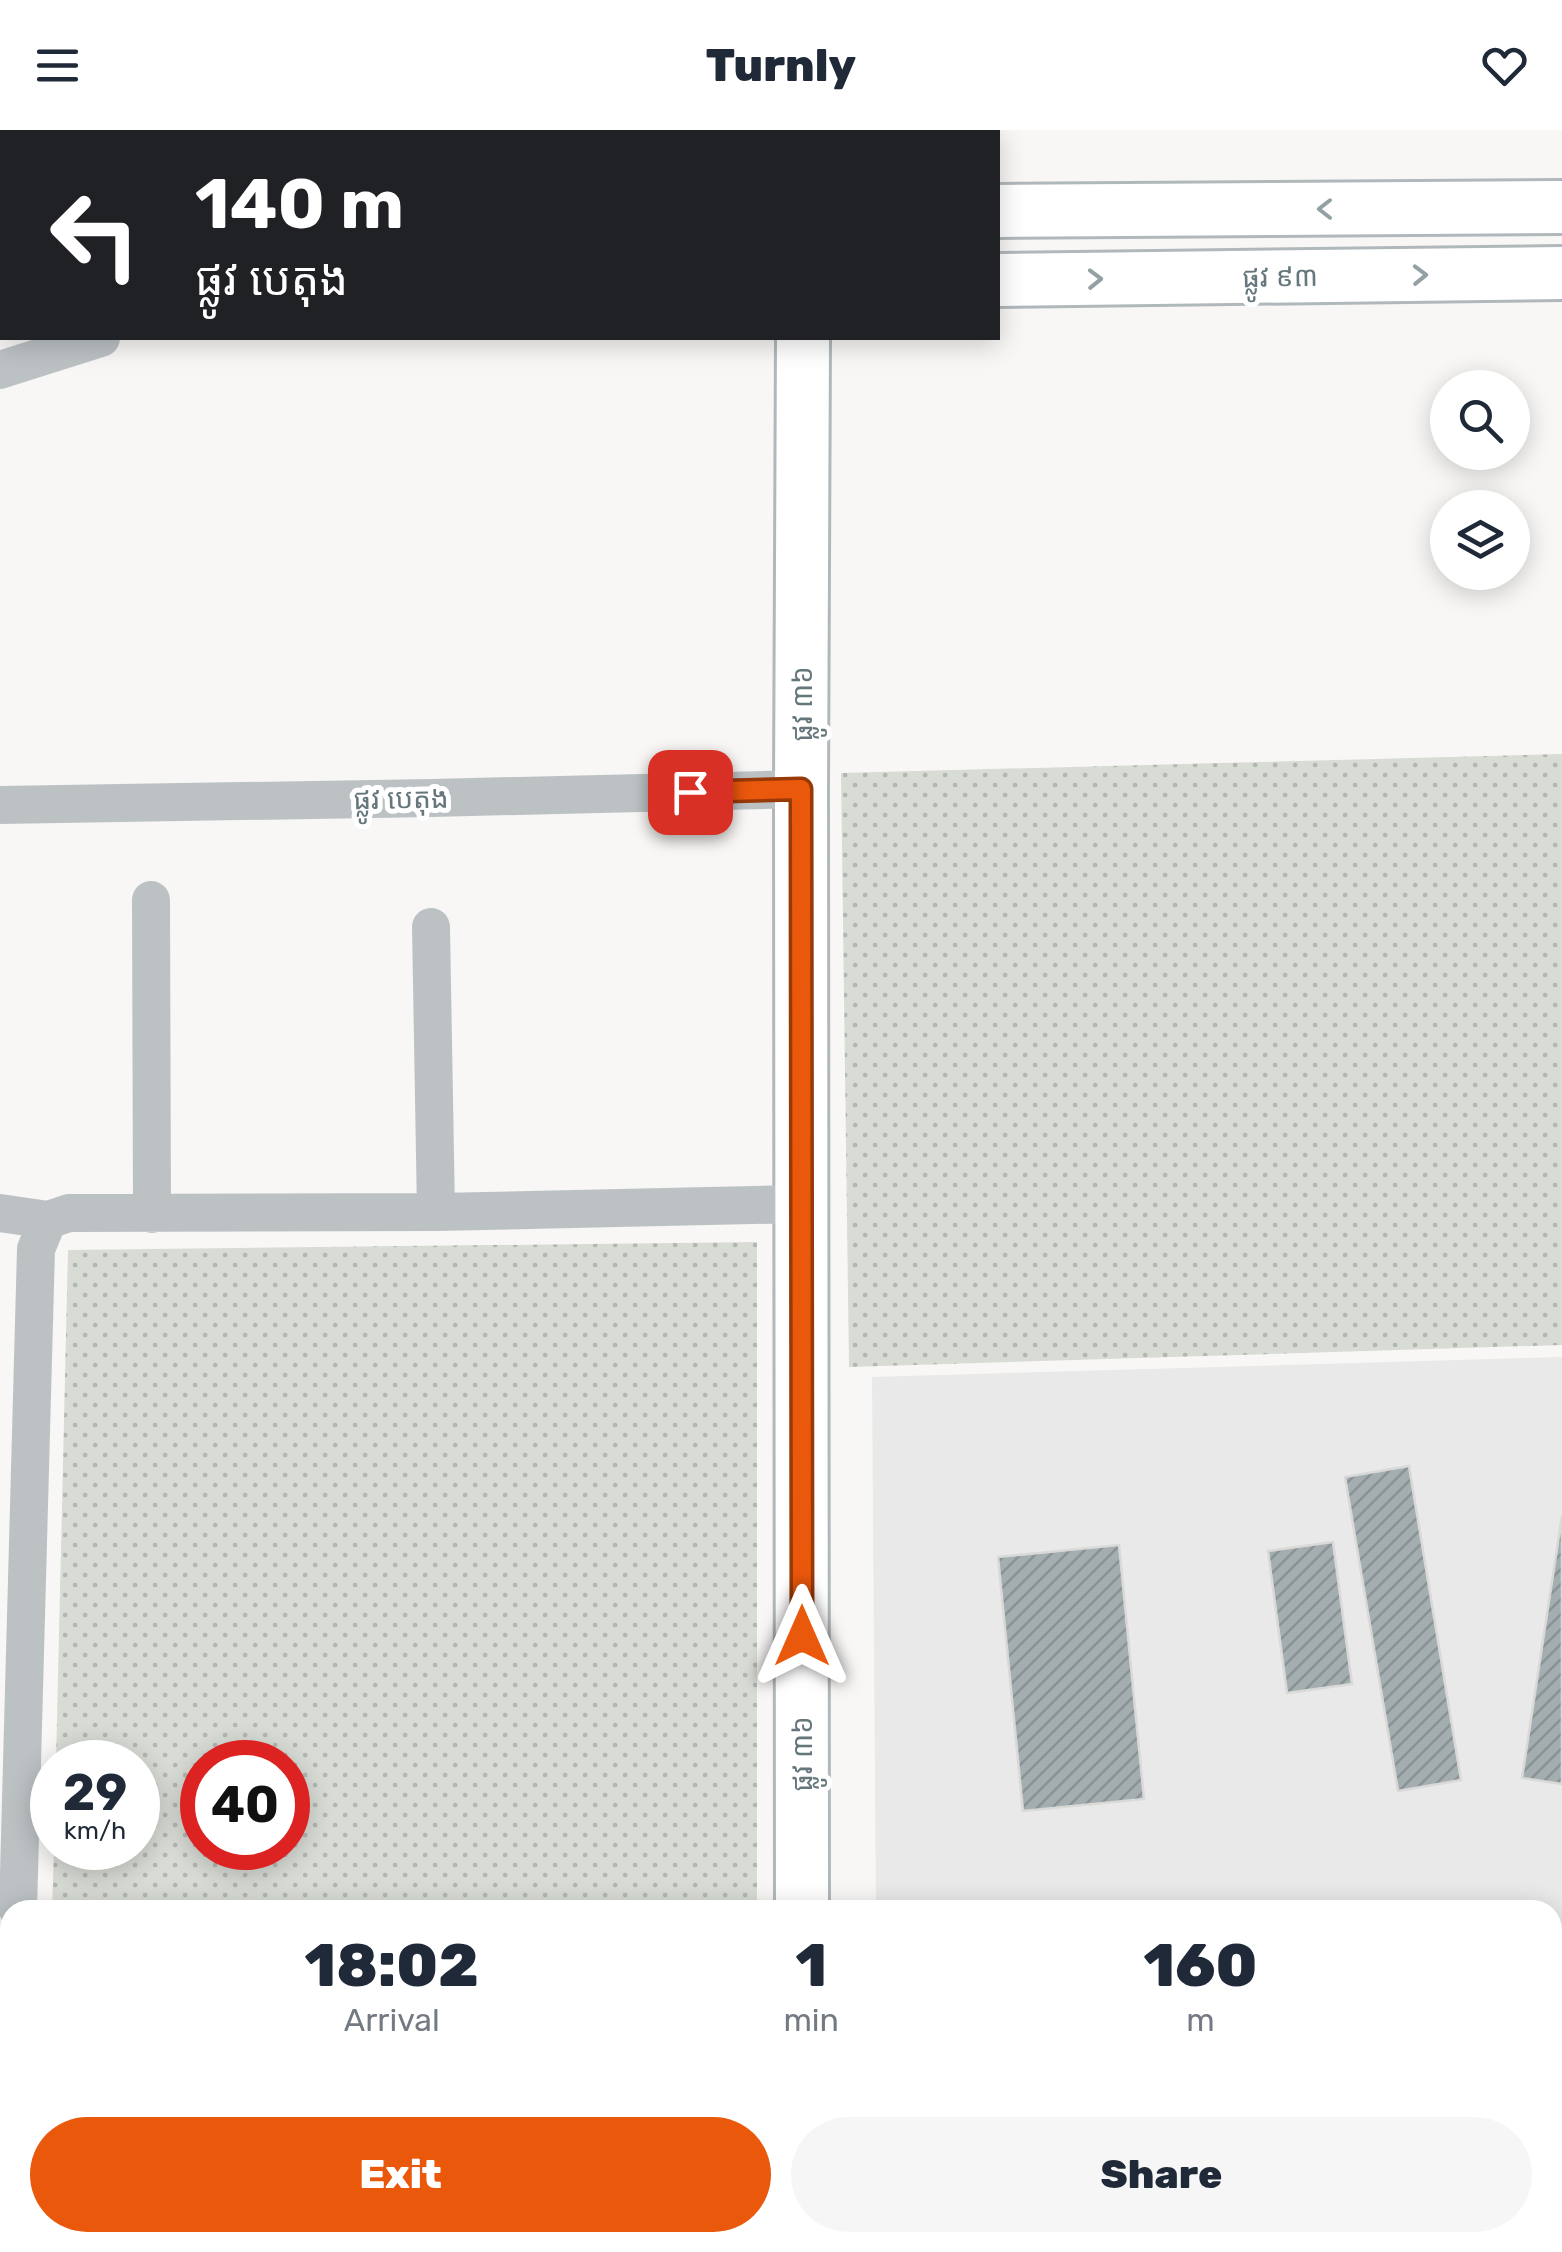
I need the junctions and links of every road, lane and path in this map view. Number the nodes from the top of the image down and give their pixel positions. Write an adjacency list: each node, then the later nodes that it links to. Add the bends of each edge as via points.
1 (1562, 207): 2 (street, one-way to 2)
2 (1000, 212)
3 (1562, 274): 4 (street, ផ្លូវ ៩៣, one-way to 3)
4 (1000, 280)
5 (96, 340): 7 (street)
6 (804, 340): 8 (street, ផ្លូវ ៣៦)
7 (0, 370)
8 (801, 789): 9 (street, ផ្លូវ បេតុង); 12 (street, ផ្លូវ ៣៦)
9 (0, 805)
10 (151, 900): 15 (street)
11 (431, 927): 13 (street)
12 (802, 1204): 13 (street); 18 (street, ផ្លូវ ៣៦)
13 (436, 1212): 15 (street)
14 (0, 1213): 16 (street)
15 (152, 1214): 16 (street, via 69,1213)
16 (48, 1220): 17 (street, via 36,1248)
17 (18, 1900)
18 (802, 1900)

